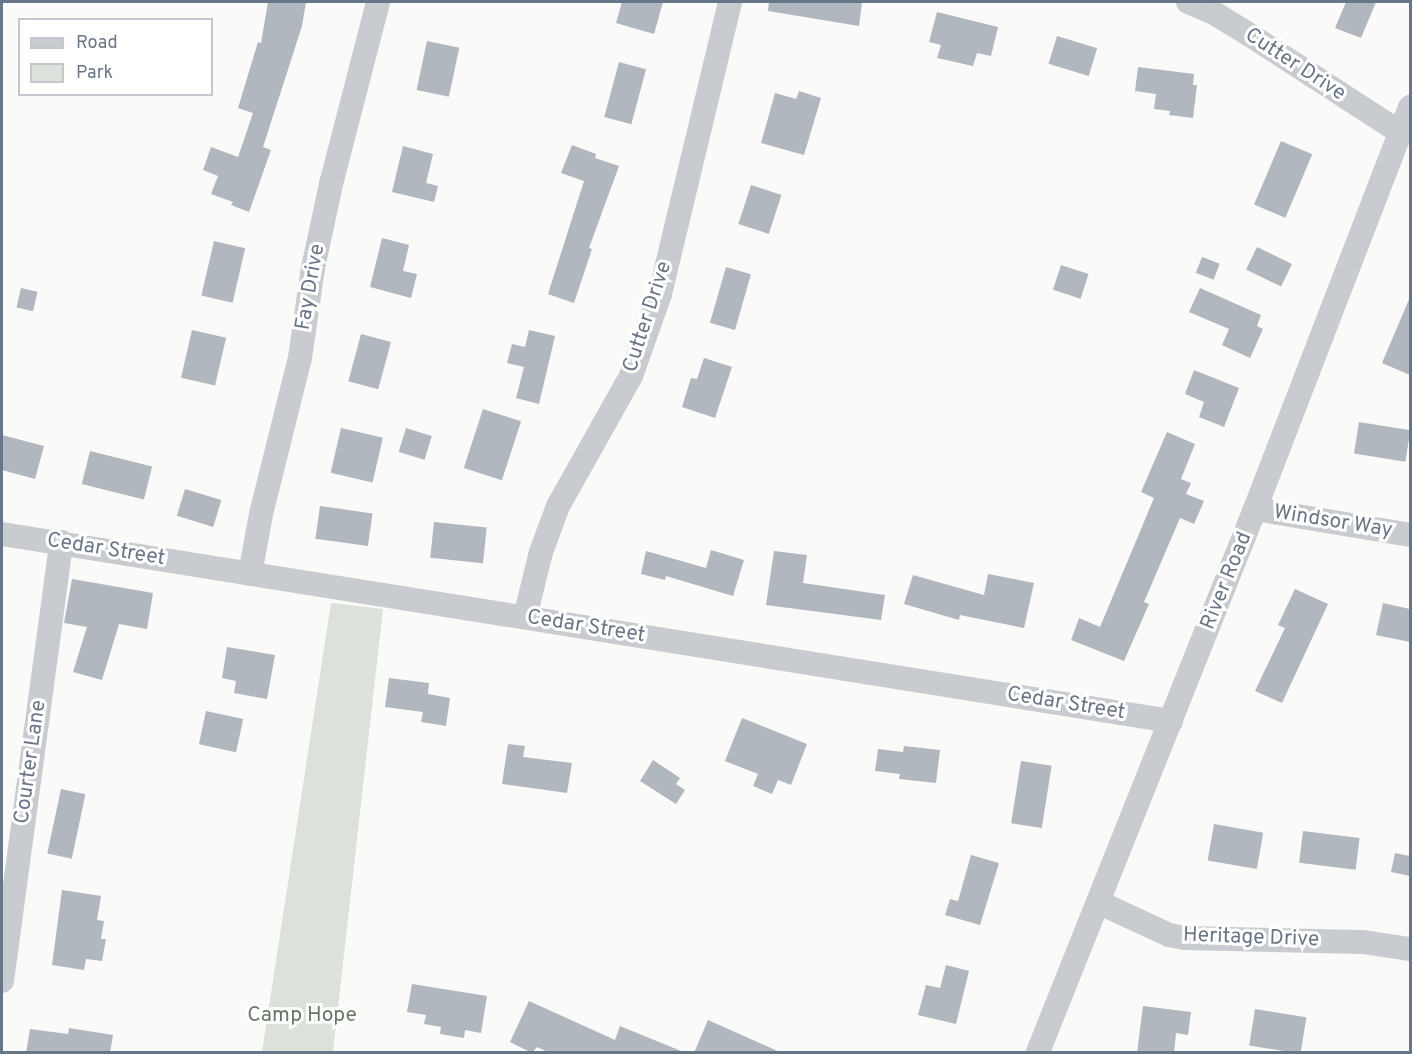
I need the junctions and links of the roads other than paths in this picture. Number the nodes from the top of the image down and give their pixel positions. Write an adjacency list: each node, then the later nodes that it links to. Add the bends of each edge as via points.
1 (378, 2): 10 (street, Fay Drive, via 331,184 300,358)
2 (730, 2): 11 (street, Cutter Drive, via 656,304 631,376 558,506 541,552)
3 (1188, 2): 5 (street, Cutter Drive, via 1250,35)
4 (1410, 107): 5 (street, River Road)
5 (1401, 133): 6 (street, River Road)
6 (1255, 509): 8 (street, Windsor Way); 12 (street, River Road)
7 (2, 534): 9 (street, Cedar Street)
8 (1410, 535)
9 (61, 542): 10 (street, Cedar Street); 15 (street, Courter Lane)
10 (250, 574): 11 (street, Cedar Street)
11 (525, 617): 12 (street, Cedar Street)
12 (1171, 721): 13 (street, River Road)
13 (1098, 902): 14 (street, Heritage Drive, via 1169,935 1185,938 1363,942); 16 (street, River Road)
14 (1410, 950)
15 (2, 981)
16 (1038, 1053)

